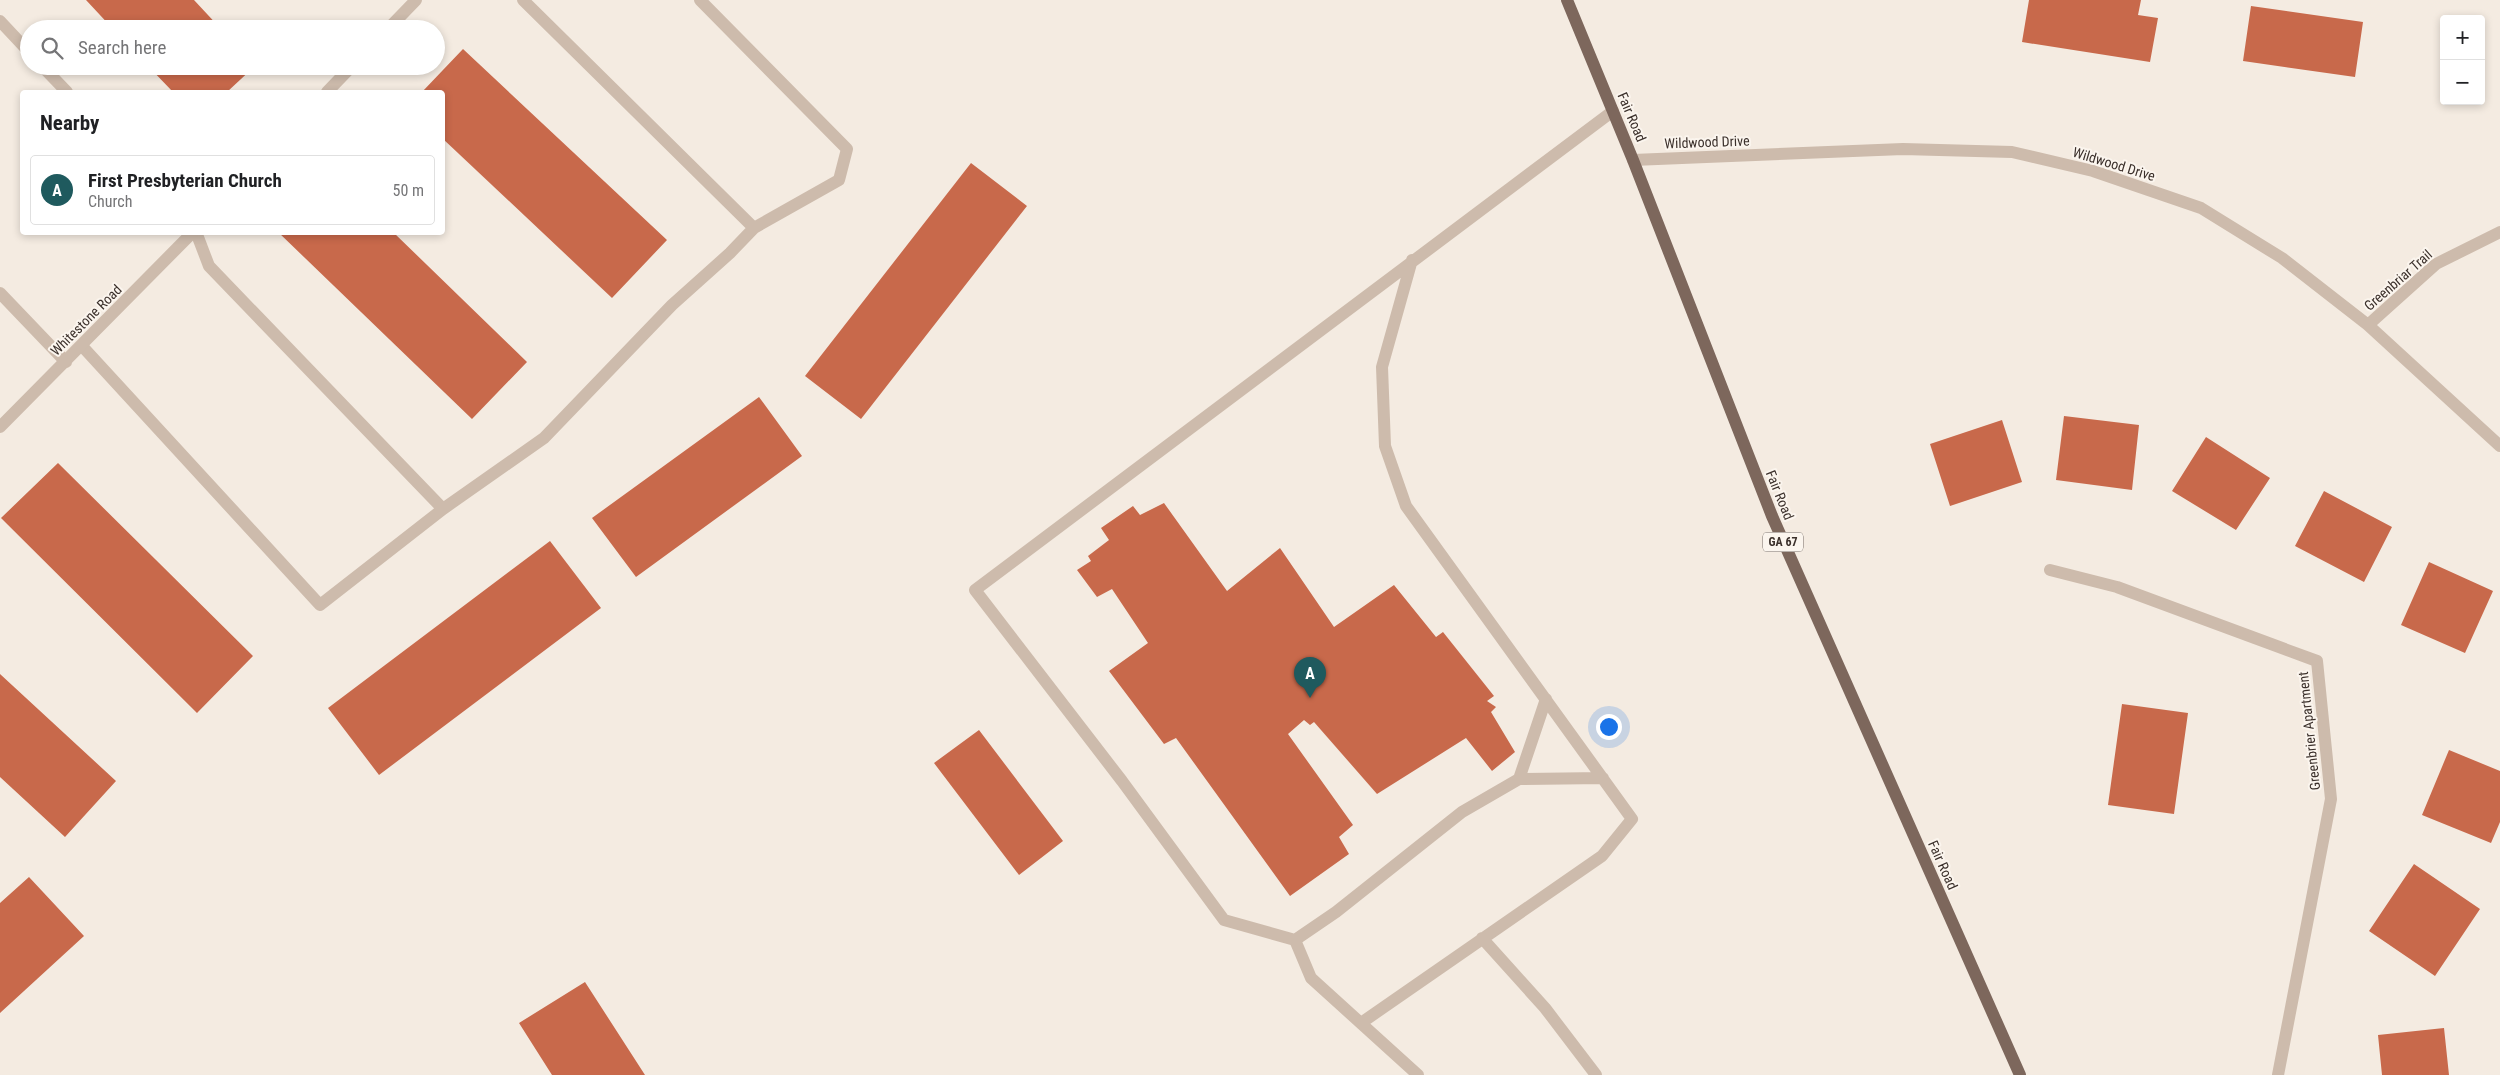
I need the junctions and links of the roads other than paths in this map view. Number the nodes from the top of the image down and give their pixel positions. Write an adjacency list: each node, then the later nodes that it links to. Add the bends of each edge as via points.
1 (416, 0): 5 (street)
2 (523, 0): 14 (street)
3 (700, 0): 14 (street, via 847,149 839,180)
4 (1567, 0): 12 (main road, Fair Road / GA 67)
5 (397, 20)
6 (0, 21): 7 (street)
7 (20, 42)
8 (51, 75): 10 (street)
9 (343, 75): 11 (street)
10 (65, 90)
11 (329, 90)
12 (1613, 111): 13 (main road, Fair Road / GA 67); 18 (street)
13 (1634, 160): 20 (street, Wildwood Drive, via 1902,149 2012,152 2094,171 2202,208 2282,258); 35 (main road, Fair Road / GA 67, via 1772,516)
14 (754, 228): 25 (street, via 672,305 544,438)
15 (2500, 232): 20 (street, Greenbriar Trail, via 2436,264)
16 (191, 235): 21 (street, Whitestone Road)
17 (195, 235): 25 (street, via 209,266)
18 (1412, 260): 27 (street, via 1382,367 1386,446 1406,506); 31 (street, via 976,590 1224,920)
19 (0, 293): 22 (street)
20 (2368, 325): 24 (street, Wildwood Drive)
21 (82, 346): 22 (street, Whitestone Road); 25 (street, via 320,605)
22 (66, 362): 23 (street, Whitestone Road)
23 (0, 427)
24 (2500, 446)
25 (443, 509)
26 (2050, 570): 36 (street, Greenbrier Apartment, via 2117,587 2316,661 2331,799)
27 (1546, 699): 28 (street); 29 (street)
28 (1603, 778): 29 (street); 30 (street, via 1632,819 1602,856)
29 (1518, 779): 31 (street, via 1462,812 1336,912)
30 (1482, 938): 32 (street); 34 (street, via 1545,1008)
31 (1294, 940): 32 (street, via 1311,978)
32 (1361, 1023): 33 (street)
33 (1418, 1075)
34 (1596, 1075)
35 (2020, 1075)
36 (2278, 1075)

